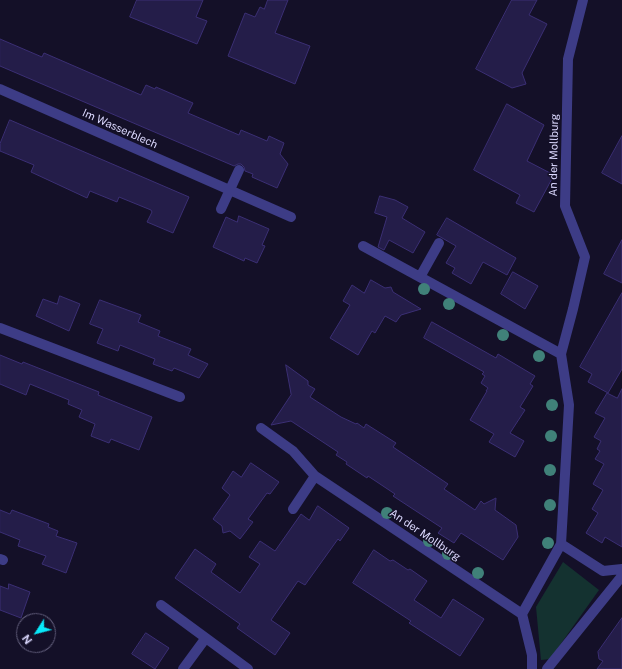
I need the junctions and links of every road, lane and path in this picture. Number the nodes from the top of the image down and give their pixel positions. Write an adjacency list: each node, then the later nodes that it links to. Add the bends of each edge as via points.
1 (583, 0): 11 (street, An der Mollburg, via 568,59 565,206 585,257 574,309)
2 (0, 90): 4 (street, Im Wasserblech)
3 (239, 170): 4 (street)
4 (230, 190): 5 (street); 6 (street, Im Wasserblech)
5 (221, 209)
6 (291, 216)
7 (439, 243): 9 (street)
8 (363, 246): 9 (street)
9 (420, 277): 11 (street)
10 (0, 328): 12 (street)
11 (560, 354): 16 (street, An der Mollburg, via 569,405)
12 (180, 397)
13 (261, 428): 14 (street, An der Mollburg, via 293,451)
14 (315, 476): 15 (street); 20 (street, An der Mollburg)
15 (294, 509)
16 (561, 544): 17 (street, via 603,571); 20 (street, An der Mollburg)
17 (622, 569)
18 (622, 576): 25 (street)
19 (161, 606): 21 (street)
20 (522, 614): 24 (street, via 532,655)
21 (205, 639): 22 (street); 23 (street)
22 (183, 669)
23 (248, 669)
24 (532, 669)
25 (547, 669)

